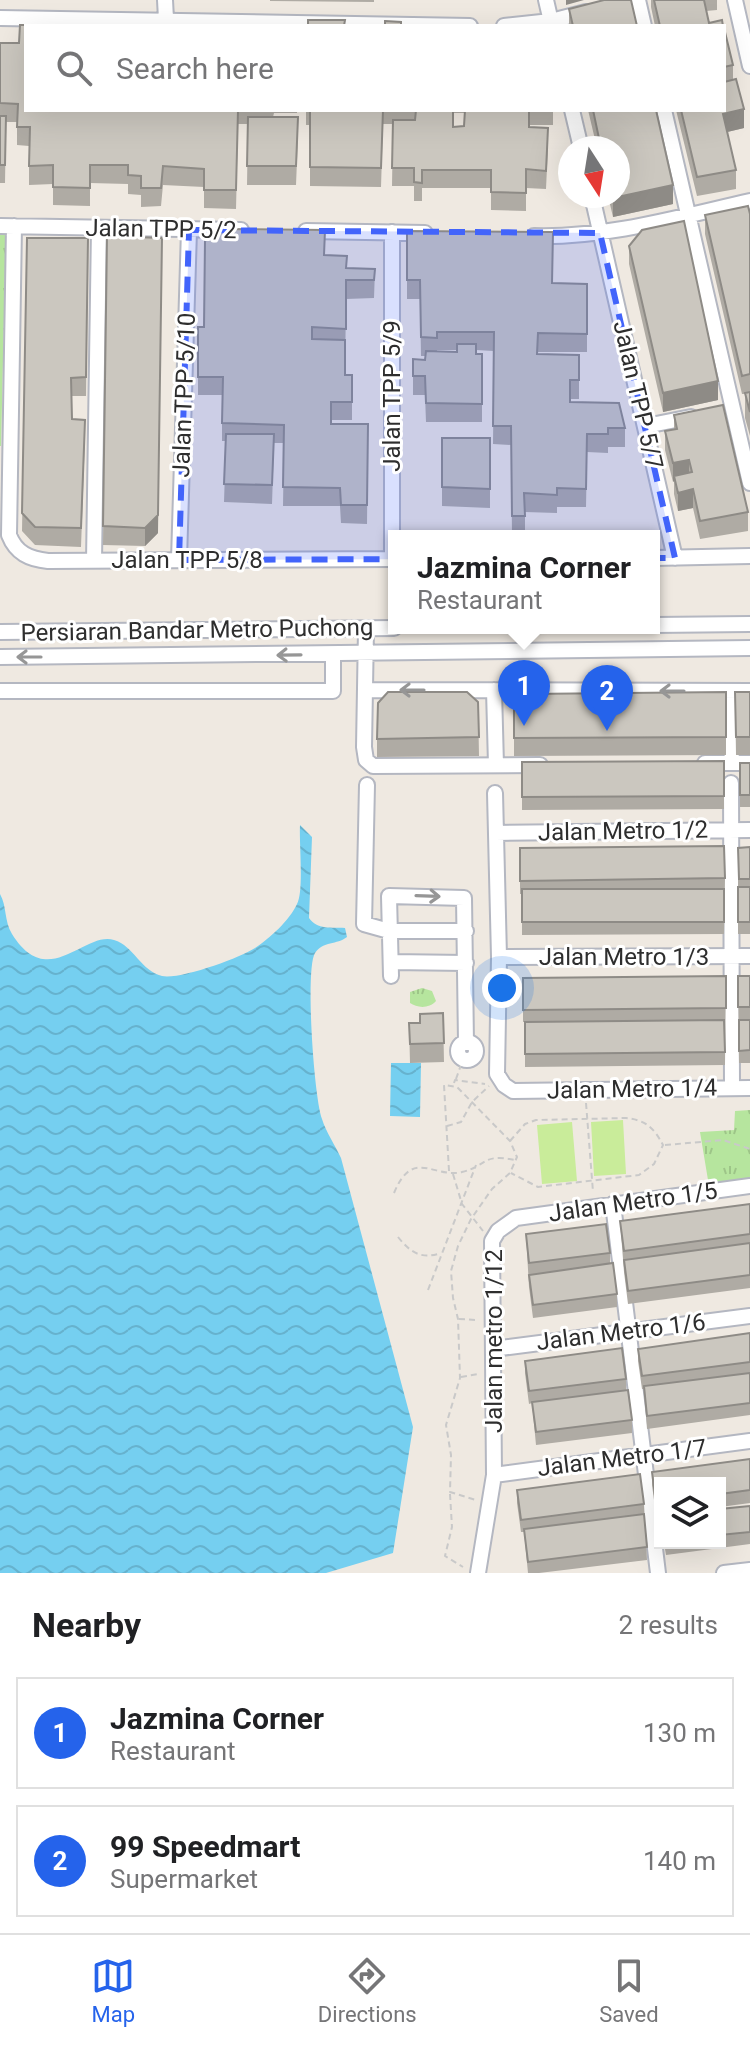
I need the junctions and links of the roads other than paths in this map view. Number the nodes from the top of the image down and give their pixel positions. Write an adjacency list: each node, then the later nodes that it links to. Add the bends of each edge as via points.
1 (165, 0): 6 (street)
2 (546, 0): 7 (street)
3 (638, 0): 7 (street); 9 (street)
4 (735, 0): 10 (street)
5 (0, 18): 6 (street)
6 (166, 19): 8 (street)
7 (552, 23)
8 (383, 24)
9 (644, 24)
10 (750, 66)
11 (572, 112): 13 (street)
12 (664, 112): 16 (street)
13 (578, 136)
14 (750, 201): 16 (street)
15 (595, 208): 23 (street, Jalan TPP 5/7)
16 (689, 215): 23 (street); 27 (street)
17 (7, 226): 18 (street, Jalan TPP 5/2); 29 (street)
18 (99, 228): 19 (street, Jalan TPP 5/2); 38 (street)
19 (189, 230): 20 (street, Jalan TPP 5/2); 37 (street, Jalan TPP 5/10)
20 (251, 231)
21 (298, 231): 22 (street)
22 (392, 232): 24 (street); 32 (street, Jalan TPP 5/9)
23 (600, 233): 25 (street); 28 (street, Jalan TPP 5/7)
24 (436, 234)
25 (523, 236)
26 (750, 404): 27 (street)
27 (719, 411): 28 (street); 30 (street)
28 (646, 426): 35 (street, Jalan TPP 5/7)
29 (4, 454): 31 (street)
30 (750, 483)
31 (4, 517): 38 (street, Jalan TPP 5/8, via 14,547 22,554 48,561)
32 (393, 530)
33 (750, 556): 35 (street)
34 (660, 558): 35 (street)
35 (675, 558)
36 (388, 559): 37 (street, Jalan TPP 5/8)
37 (179, 560): 38 (street, Jalan TPP 5/8)
38 (94, 561)
39 (750, 624): 40 (street)
40 (660, 625)
41 (388, 628): 42 (street, Persiaran Bandar Metro Puchong)
42 (366, 629): 43 (street, Persiaran Bandar Metro Puchong); 46 (street)
43 (0, 632)
44 (750, 648): 46 (street, Persiaran Bandar Metro Puchong)
45 (333, 654): 46 (street, Persiaran Bandar Metro Puchong); 47 (street, Persiaran Bandar Metro Puchong, one-way to 47); 50 (street, via 333,691)
46 (367, 654): 48 (street)
47 (0, 657)
48 (367, 690): 49 (street, one-way to 48); 57 (street, via 364,747 373,766)
49 (494, 690): 51 (street, one-way to 49); 57 (street)
50 (0, 691)
51 (729, 691): 52 (street); 54 (street)
52 (750, 691)
53 (685, 763): 54 (street)
54 (732, 763): 55 (street)
55 (750, 763)
56 (559, 764): 57 (street)
57 (496, 765)
58 (731, 783): 61 (street)
59 (367, 785): 64 (street, via 363,918 368,926)
60 (495, 793): 63 (street)
61 (731, 830): 62 (street, Jalan Metro 1/2); 63 (street, Jalan Metro 1/2); 66 (street, via 724,898)
62 (750, 830)
63 (496, 833): 68 (street)
64 (389, 931): 65 (street); 65 (street, one-way to 65, via 387,901 394,895 464,898); 69 (street, via 391,969)
65 (466, 931): 69 (street)
66 (731, 956): 67 (street, Jalan Metro 1/3); 68 (street, Jalan Metro 1/3); 71 (street)
67 (750, 956)
68 (499, 957): 70 (street)
69 (466, 963): 70 (street, via 468,1051)
70 (498, 1052): 71 (street, Jalan Metro 1/4, via 497,1074 513,1091)
71 (732, 1088): 72 (street, Jalan Metro 1/4)
72 (750, 1088)
73 (750, 1186): 74 (street, Jalan Metro 1/5)
74 (613, 1204): 75 (street, Jalan Metro 1/5); 77 (street)
75 (516, 1218): 78 (street, Jalan metro 1/12, via 492,1241)
76 (750, 1316): 77 (street, Jalan Metro 1/6)
77 (628, 1331): 78 (street, Jalan Metro 1/6); 80 (street)
78 (493, 1349): 81 (street, Jalan metro 1/12)
79 (750, 1441): 80 (street, Jalan Metro 1/7)
80 (643, 1455): 81 (street, Jalan Metro 1/7); 84 (street)
81 (494, 1475): 83 (street)
82 (750, 1570): 85 (street)
83 (478, 1572)
84 (658, 1573)
85 (724, 1573)

